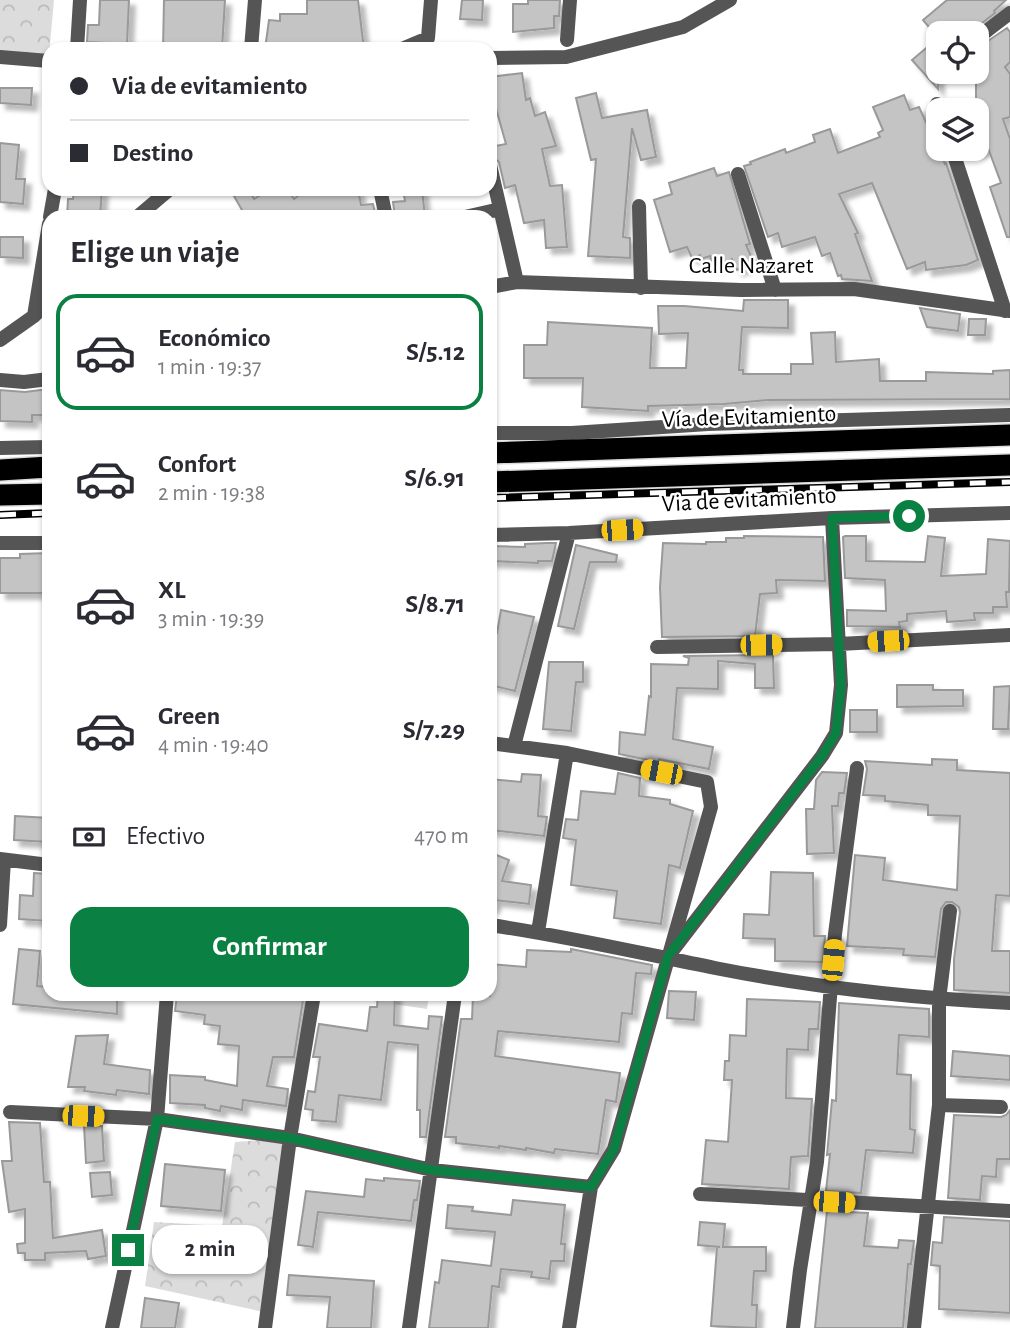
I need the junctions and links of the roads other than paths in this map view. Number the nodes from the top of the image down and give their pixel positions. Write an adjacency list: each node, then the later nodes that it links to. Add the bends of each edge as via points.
1 (80, 0): 9 (street)
2 (255, 0): 10 (street)
3 (431, 0): 11 (street, via 428,38)
4 (570, 0): 8 (street)
5 (730, 0): 13 (street, via 682,27 566,57)
6 (1010, 13): 7 (street)
7 (989, 29)
8 (567, 40)
9 (77, 42)
10 (252, 42)
11 (419, 42)
12 (0, 57): 14 (street)
13 (497, 58)
14 (42, 60)
15 (956, 161): 29 (street)
16 (738, 174): 27 (street)
17 (162, 196): 21 (street)
18 (496, 196): 20 (street)
19 (639, 206): 26 (street)
20 (499, 209): 22 (street); 24 (street)
21 (145, 210)
22 (495, 210)
23 (42, 267): 30 (street)
24 (517, 282): 25 (street, Calle Nazaret); 26 (street, Calle Nazaret)
25 (497, 286)
26 (641, 288): 27 (street, Calle Nazaret)
27 (775, 290): 29 (street, Calle Nazaret, via 854,289)
28 (42, 308): 30 (street)
29 (1008, 311)
30 (34, 316): 31 (street)
31 (0, 340)
32 (0, 380): 33 (street)
33 (42, 380)
34 (1010, 415): 35 (street)
35 (497, 433)
36 (1010, 435): 39 (highway, Vía de Evitamiento)
37 (42, 447): 38 (street)
38 (0, 448)
39 (497, 453)
40 (1010, 465): 43 (highway)
41 (42, 467): 42 (highway)
42 (0, 470)
43 (497, 482)
44 (42, 494): 45 (highway)
45 (0, 495)
46 (1010, 513): 47 (street, Via de evitamiento)
47 (832, 518): 48 (street, Via de evitamiento); 53 (street)
48 (569, 533): 49 (street, Via de evitamiento); 56 (street)
49 (497, 535)
50 (0, 543): 51 (street)
51 (42, 543)
52 (1010, 635): 53 (street)
53 (839, 644): 54 (street); 65 (street, via 836,733)
54 (657, 647)
55 (497, 744): 56 (street)
56 (514, 746): 57 (street)
57 (567, 753): 64 (street); 65 (street, via 707,782 711,807)
58 (856, 768): 66 (street)
59 (2, 859): 60 (street); 62 (street)
60 (42, 864)
61 (950, 911): 67 (street)
62 (0, 925)
63 (497, 926): 64 (street)
64 (538, 932): 65 (street)
65 (668, 956): 66 (street); 78 (street, via 614,1149)
66 (831, 986): 67 (street); 80 (street)
67 (939, 1000): 71 (street); 72 (street)
68 (166, 1001): 75 (street)
69 (313, 1001): 76 (street)
70 (454, 1001): 77 (street)
71 (1010, 1003)
72 (939, 1105): 73 (street); 81 (street)
73 (1002, 1107)
74 (10, 1112): 75 (street)
75 (157, 1119): 76 (street); 83 (street)
76 (290, 1138): 77 (street); 84 (street)
77 (432, 1170): 78 (street); 85 (street)
78 (591, 1187): 86 (street)
79 (700, 1194): 80 (street)
80 (810, 1201): 81 (street); 87 (street)
81 (927, 1206): 82 (street); 88 (street)
82 (1010, 1211)
83 (111, 1328)
84 (265, 1328)
85 (409, 1328)
86 (569, 1328)
87 (793, 1328)
88 (914, 1328)

